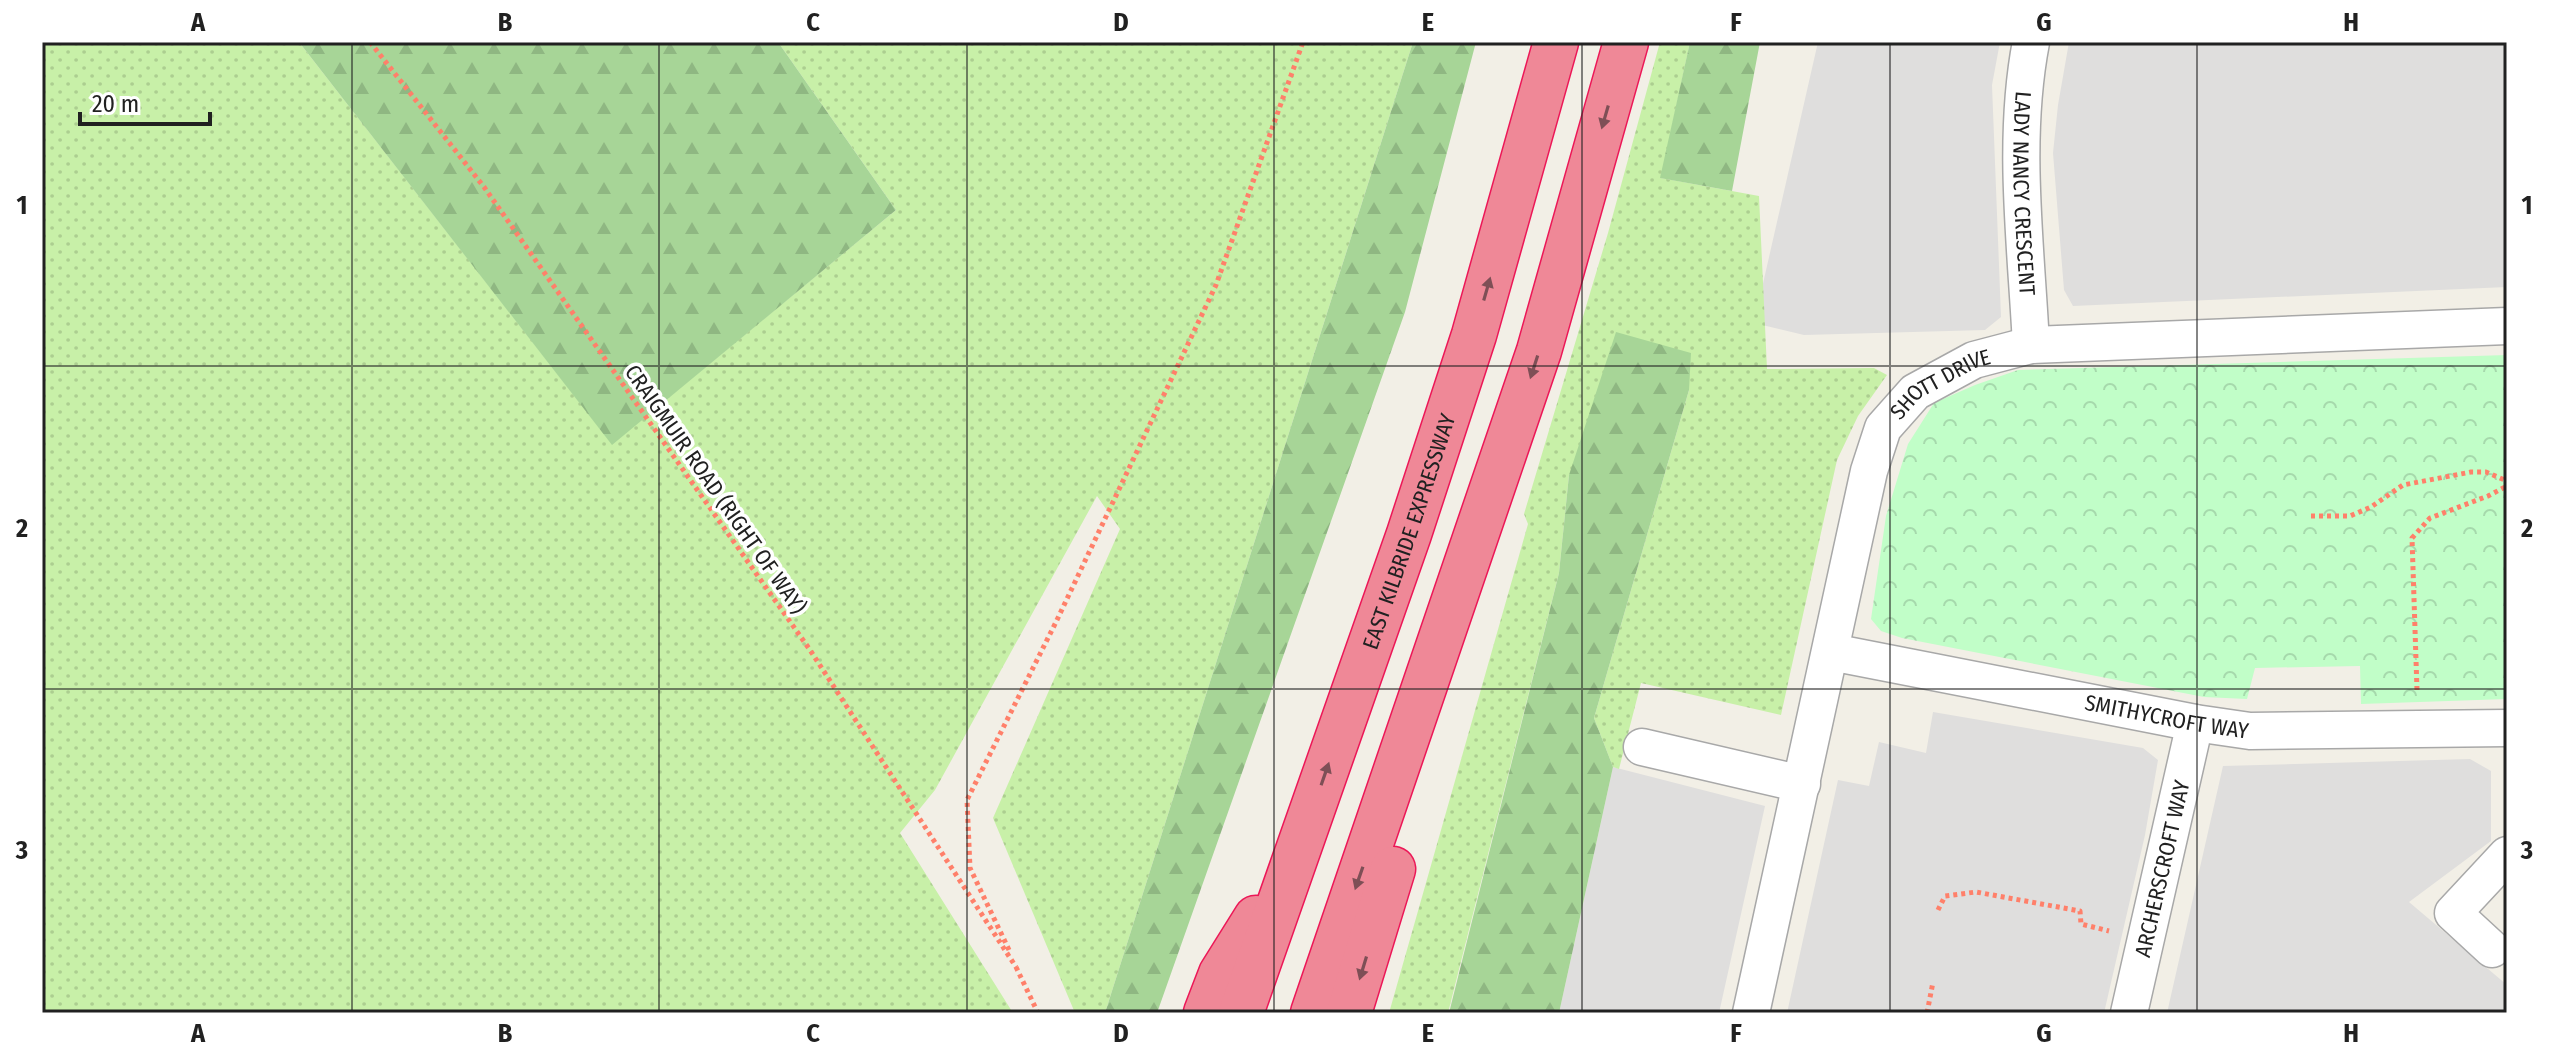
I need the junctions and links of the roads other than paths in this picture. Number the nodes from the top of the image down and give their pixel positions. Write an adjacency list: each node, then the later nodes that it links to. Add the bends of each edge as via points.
1 (1556, 42): 12 (highway, EAST KILBRIDE EXPRESSWAY, one-way to 1, via 1474,335)
2 (1626, 42): 6 (highway, one-way to 6, via 1539,351)
3 (2031, 42): 5 (street, LADY NANCY CRESCENT, via 2021,152)
4 (2507, 326): 5 (street, SHOTT DRIVE)
5 (2031, 345): 7 (street, SHOTT DRIVE, via 1974,360 1915,392 1883,428)
6 (1476, 541): 17 (highway, one-way to 17); 18 (highway, one-way to 18, via 1401,842)
7 (1831, 652): 8 (street, SMITHYCROFT WAY); 11 (street, SHOTT DRIVE)
8 (2195, 723): 9 (street, SMITHYCROFT WAY, via 2250,731); 20 (street, ARCHERSCROFT WAY)
9 (2507, 728)
10 (1642, 747): 11 (street)
11 (1802, 784): 19 (street, SHOTT DRIVE)
12 (1299, 848): 15 (highway, via 1221,974); 16 (highway, EAST KILBRIDE EXPRESSWAY)
13 (2507, 855): 14 (street, via 2453,913)
14 (2492, 949)
15 (1206, 1013)
16 (1241, 1013)
17 (1313, 1013)
18 (1349, 1013)
19 (1751, 1013)
20 (2129, 1013)

